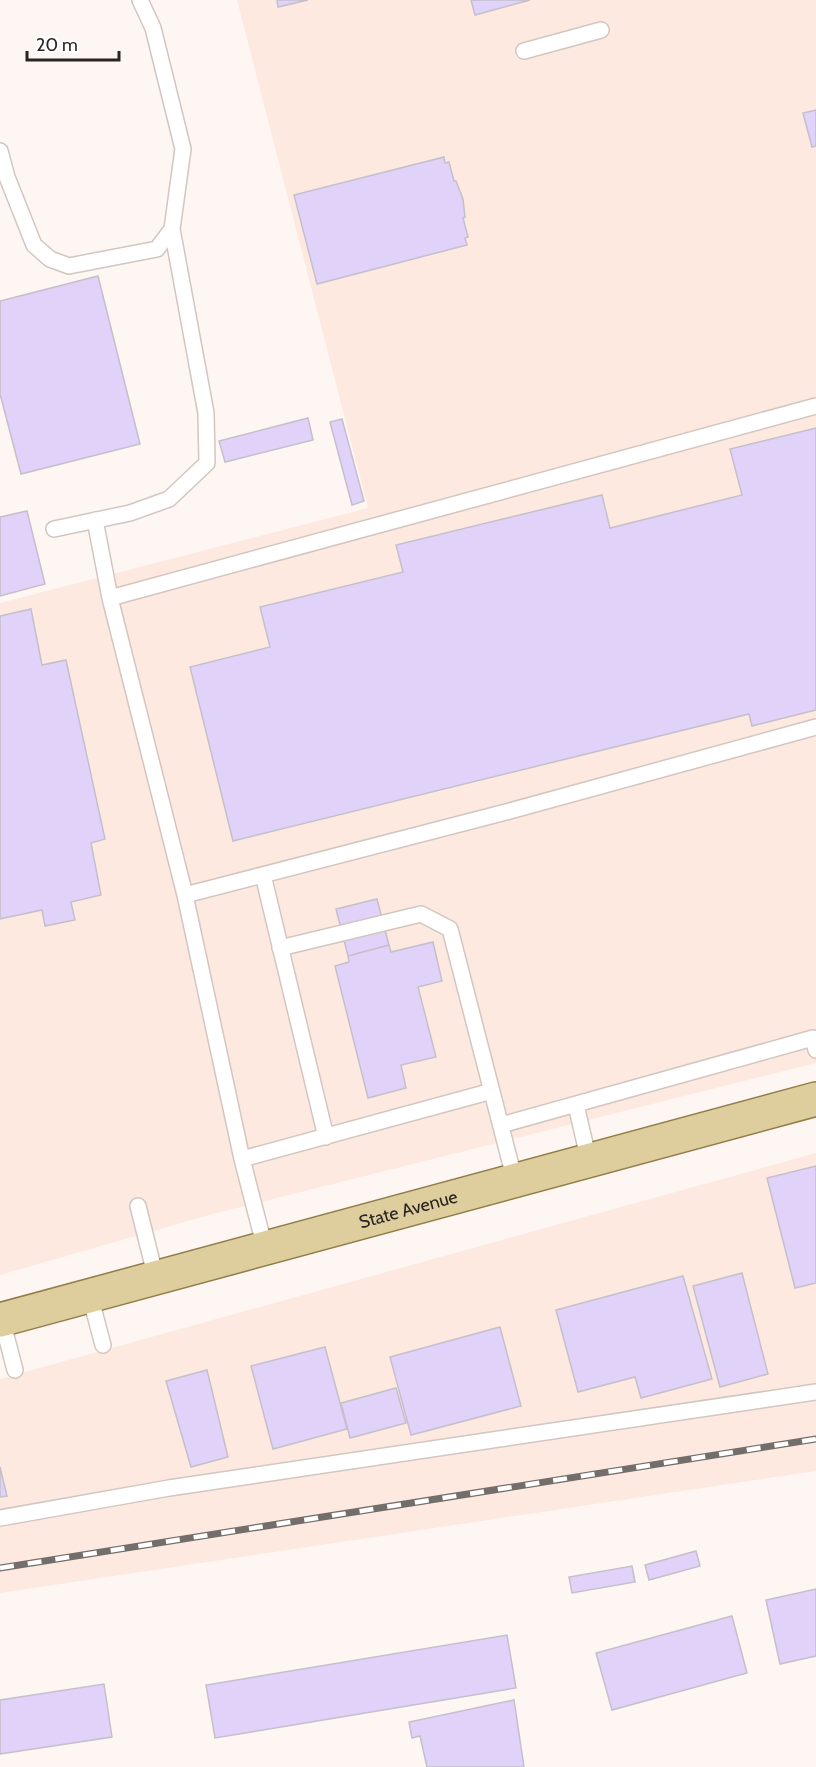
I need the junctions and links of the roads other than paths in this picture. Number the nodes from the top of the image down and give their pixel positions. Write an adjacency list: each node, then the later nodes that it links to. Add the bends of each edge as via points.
1 (140, 0): 5 (lane, via 153,28 183,149)
2 (601, 30): 3 (lane)
3 (524, 51)
4 (0, 151): 5 (lane, via 34,245 50,260 69,266 157,249)
5 (172, 229): 7 (lane, via 206,413 207,463 169,499)
6 (816, 406): 9 (lane)
7 (95, 520): 8 (lane); 9 (lane)
8 (54, 529)
9 (110, 598): 12 (lane)
10 (816, 728): 11 (lane)
11 (262, 875): 12 (lane); 13 (lane)
12 (186, 895): 20 (lane)
13 (280, 948): 15 (lane, via 421,914 450,929); 19 (lane)
14 (816, 1050): 17 (lane, via 813,1038)
15 (492, 1091): 18 (lane); 19 (lane)
16 (816, 1099): 21 (main road, State Avenue)
17 (576, 1105): 18 (lane); 21 (lane)
18 (501, 1125): 22 (lane)
19 (326, 1137): 20 (lane)
20 (242, 1160): 24 (lane)
21 (589, 1161): 22 (main road, State Avenue)
22 (515, 1181): 24 (main road, State Avenue)
23 (138, 1206): 25 (lane)
24 (266, 1248): 25 (main road, State Avenue)
25 (156, 1278): 26 (main road, State Avenue)
26 (90, 1296): 27 (main road, State Avenue); 28 (lane)
27 (1, 1320): 29 (lane)
28 (103, 1345)
29 (15, 1370)
30 (816, 1392): 31 (lane, via 169,1488)
31 (0, 1518)

